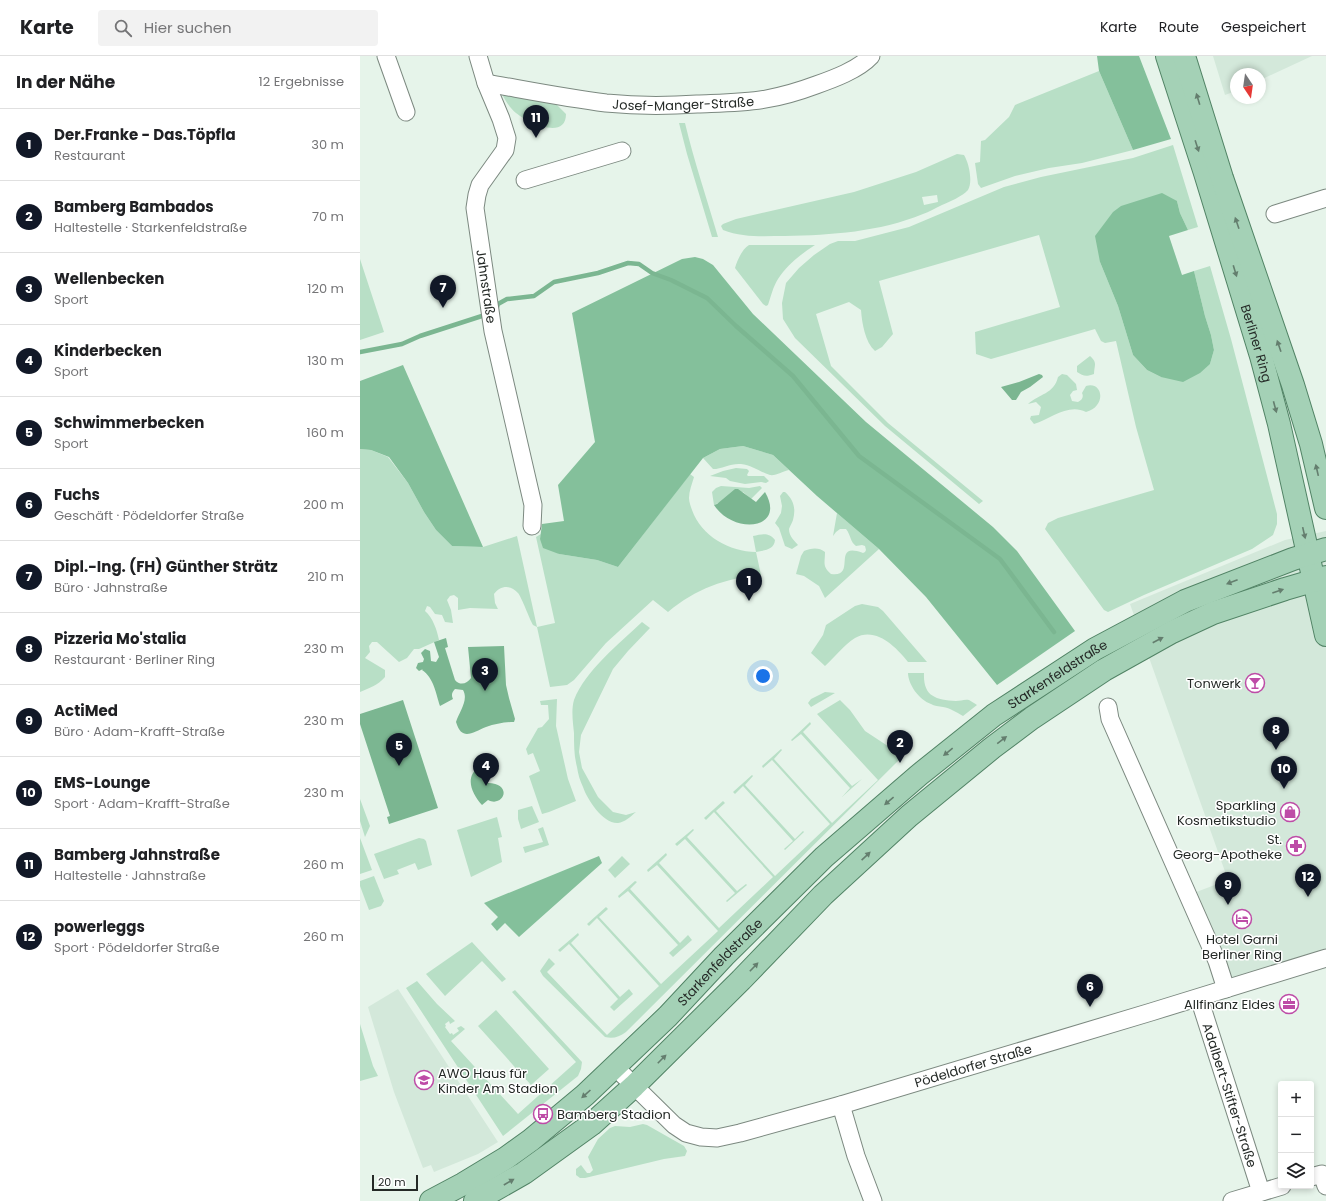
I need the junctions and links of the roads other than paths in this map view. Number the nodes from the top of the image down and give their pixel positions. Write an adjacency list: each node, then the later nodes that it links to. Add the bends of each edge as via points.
1 (386, 56): 7 (street)
2 (478, 56): 6 (street, Jahnstraße)
3 (871, 56): 6 (street, Josef-Manger-Straße, via 862,64 831,80 806,89 768,99 743,102 671,105 607,103)
4 (1168, 56): 14 (main road, Berliner Ring, one-way to 14, via 1261,356)
5 (1184, 56): 12 (main road, Berliner Ring, one-way to 5, via 1312,444 1222,178)
6 (486, 83): 13 (street, Jahnstraße, via 507,138 505,150 480,185 475,208 493,331 533,505)
7 (406, 112)
8 (622, 151): 9 (street)
9 (525, 180)
10 (1326, 198): 11 (street)
11 (1275, 214)
12 (1326, 508)
13 (532, 526)
14 (1317, 552): 15 (main road, Berliner Ring); 18 (main road, Starkenfeldstraße, one-way to 18, via 1292,559 1185,601 1095,649 994,715 919,775)
15 (1320, 579): 16 (main road, Berliner Ring); 19 (main road, Starkenfeldstraße, one-way to 15, via 909,816 992,748 1104,670 1172,632 1213,613)
16 (1326, 636)
17 (1108, 708): 21 (street, via 1112,725 1217,961)
18 (824, 857): 19 (main road); 23 (main road, Starkenfeldstraße)
19 (843, 877): 24 (main road, Starkenfeldstraße, one-way to 19)
20 (1326, 958): 21 (street, Pödeldorfer Straße)
21 (1226, 989): 22 (street, Pödeldorfer Straße)
22 (1199, 998): 25 (street, Pödeldorfer Straße); 27 (street, Adalbert-Stifter-Straße)
23 (615, 1068): 24 (street, Pödeldorfer Straße); 28 (main road, one-way to 28, via 531,1140 506,1158)
24 (634, 1086): 25 (street, Pödeldorfer Straße, via 674,1125 686,1133 700,1137 717,1138 740,1133); 28 (main road, one-way to 24, via 524,1173 592,1124)
25 (841, 1104): 30 (street, via 856,1156)
26 (1278, 1187): 27 (street)
27 (1261, 1192): 31 (street)
28 (470, 1195): 29 (main road)
29 (431, 1201)
30 (873, 1201)
31 (1232, 1201)

